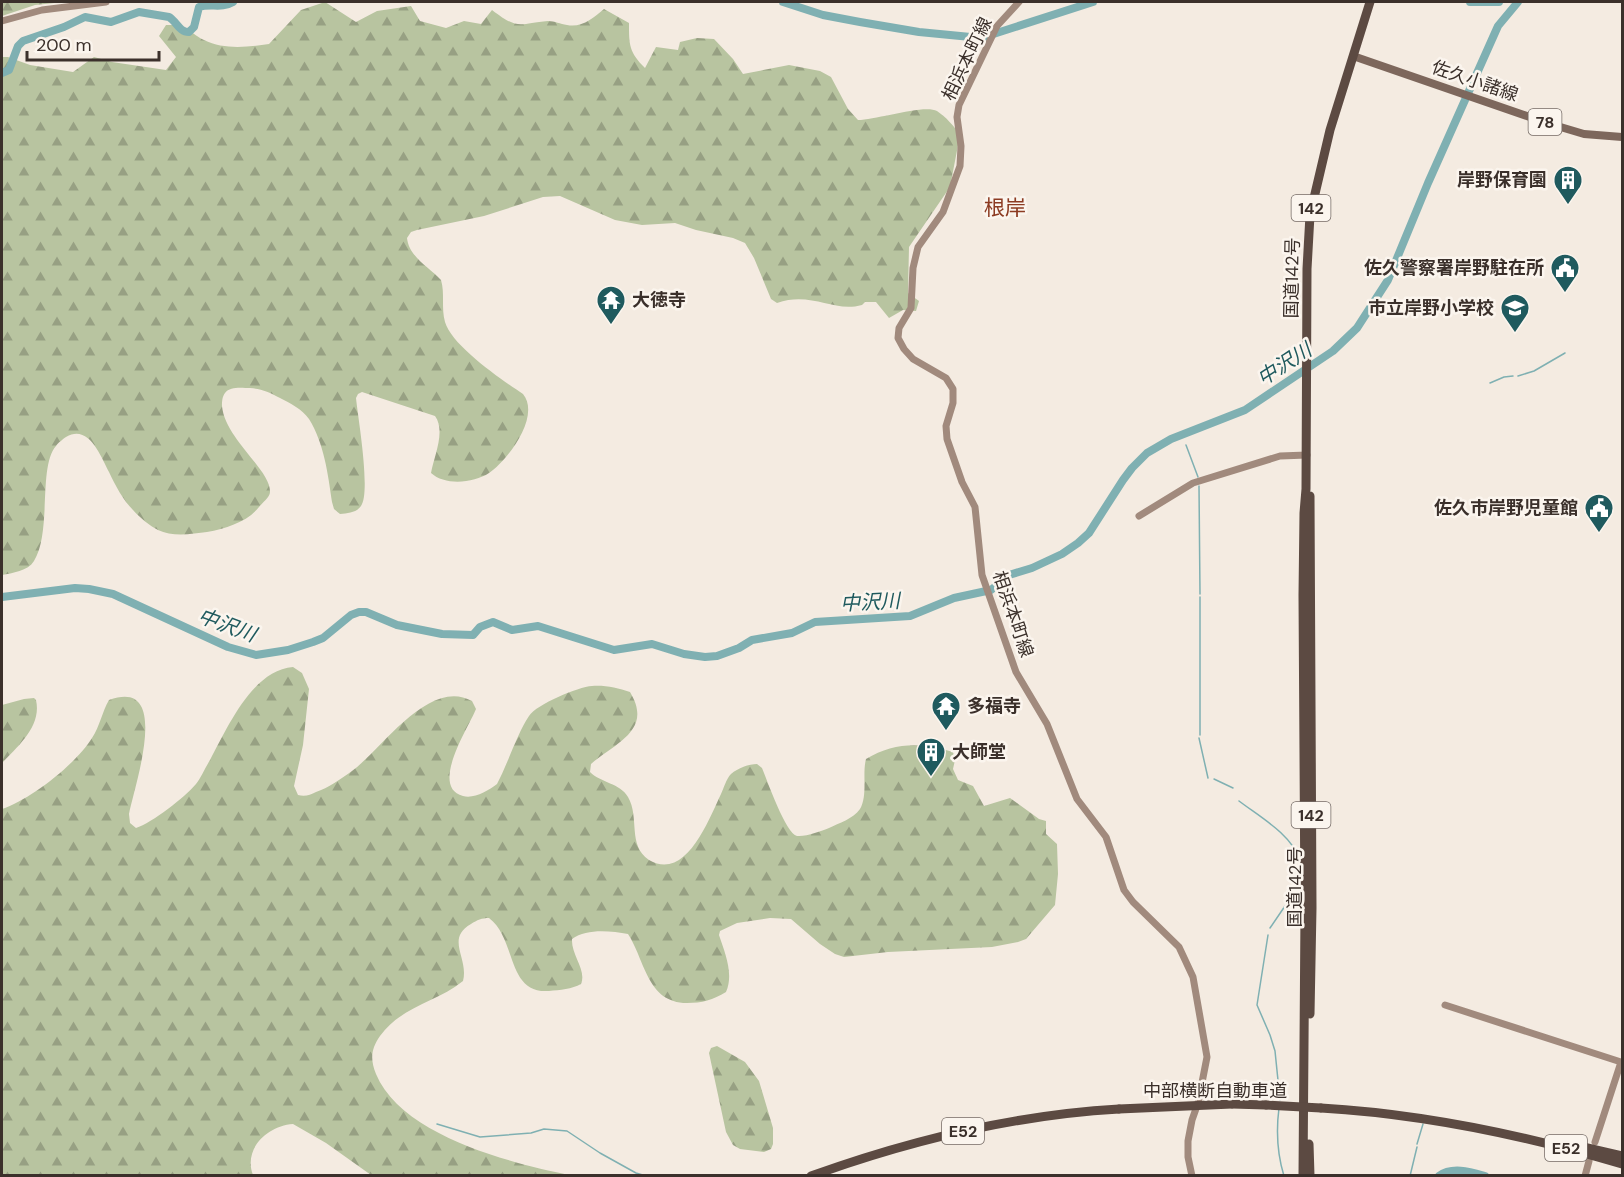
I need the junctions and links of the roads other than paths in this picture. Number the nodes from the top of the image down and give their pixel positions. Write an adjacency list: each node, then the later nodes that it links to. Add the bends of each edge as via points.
1 (106, 2): 4 (main road, via 42,10)
2 (1019, 2): 16 (main road, 相浜本町線, via 993,35 959,105 959,171 943,212 918,247 911,308 898,335 913,359 946,378 953,389 946,439 975,507 981,565 1016,672 1047,724 1077,798 1106,837 1124,890 1179,947 1193,977 1207,1058 1188,1141)
3 (1370, 2): 5 (highway, 国道142号 / 142)
4 (2, 21)
5 (1353, 56): 6 (main road, 佐久小諸線 / 78, via 1547,123 1584,134); 7 (highway, 国道142号 / 142, via 1310,215)
6 (1623, 137)
7 (1307, 455): 8 (main road, via 1280,456 1193,483); 14 (highway, 国道142号 / 142, via 1303,595)
8 (1139, 516)
9 (1445, 1005): 11 (main road, via 1621,1062)
10 (1515, 1136): 12 (highway, 中部横断自動車道 / E52); 13 (highway); 15 (highway, 中部横断自動車道 / E52, bridge, via 1399,1115 1321,1108 1232,1104 1119,1109 1034,1118 934,1137)
11 (1595, 1142)
12 (1588, 1157): 13 (highway, 中部横断自動車道 / E52); 17 (main road)
13 (1620, 1162)
14 (1308, 1174)
15 (811, 1176)
16 (1192, 1176)
17 (1584, 1176)

